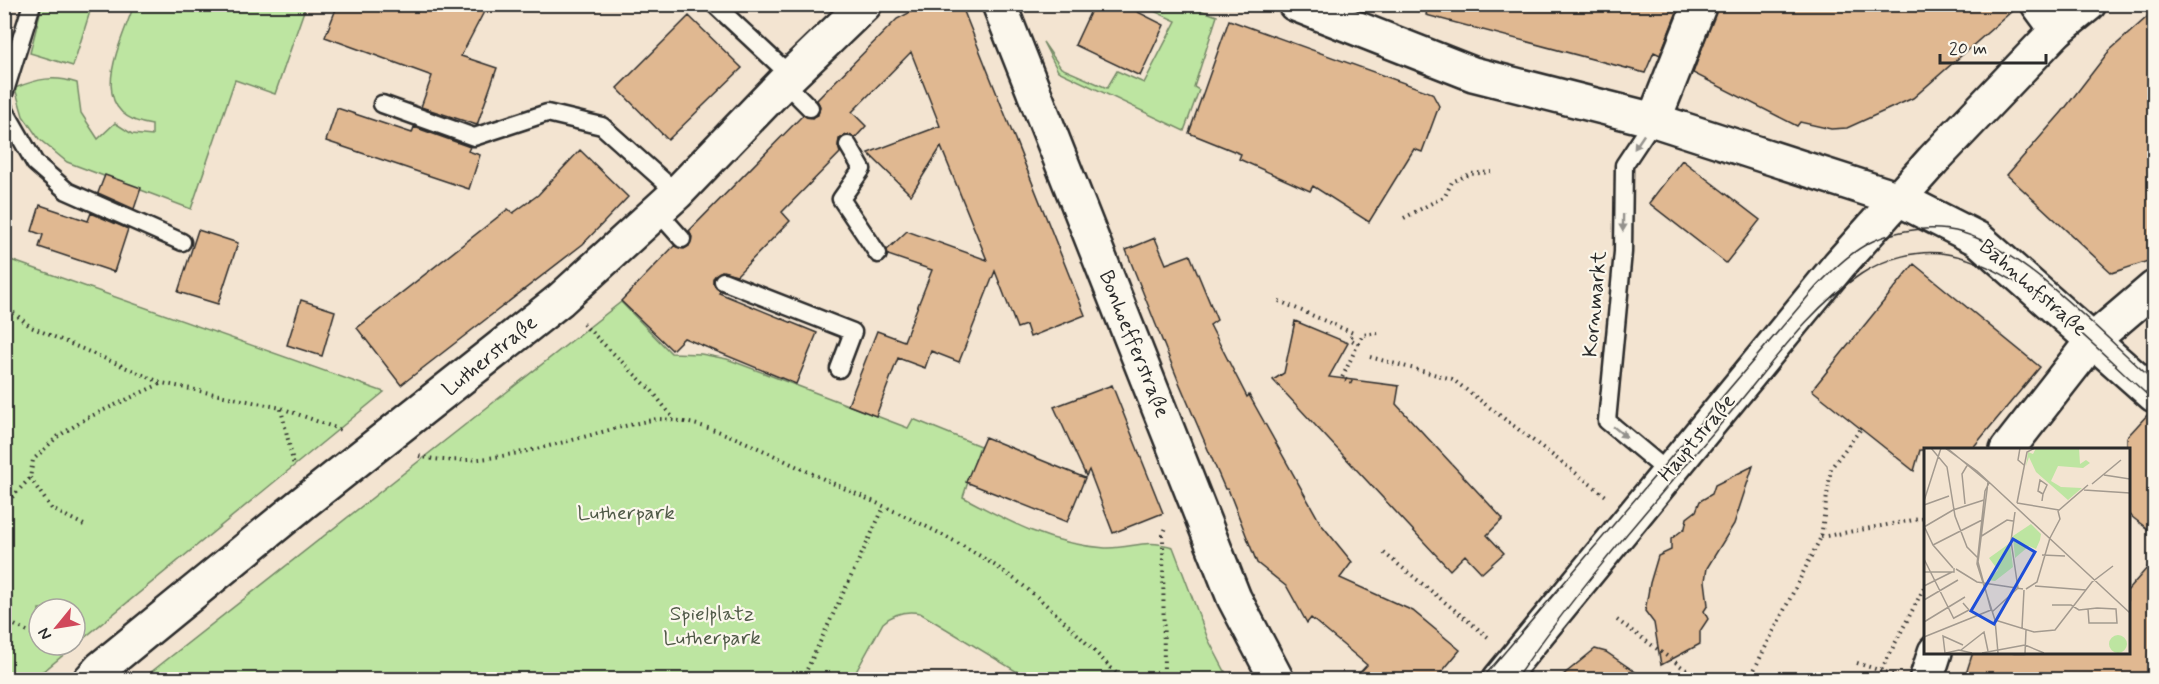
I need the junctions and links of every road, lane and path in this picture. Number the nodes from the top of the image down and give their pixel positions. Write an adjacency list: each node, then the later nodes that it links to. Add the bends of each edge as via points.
1 (32, 4): 10 (lane)
2 (714, 4): 9 (lane)
3 (864, 4): 9 (street, Lutherstraße)
4 (999, 4): 45 (street, Bonhoefferstraße)
5 (1295, 4): 14 (street, Bahnhofstraße, via 1473,74)
6 (1700, 4): 14 (street)
7 (2089, 4): 8 (street, Hauptstraße)
8 (2047, 17): 17 (street, Hauptstraße)
9 (787, 79): 12 (lane); 18 (street, Lutherstraße)
10 (4, 94)
11 (382, 104): 18 (lane, via 474,137 547,113 602,126)
12 (810, 108)
13 (4, 109): 21 (lane, via 35,163 66,191)
14 (1654, 120): 17 (street, Bahnhofstraße); 41 (lane, Kornmarkt, one-way to 41, via 1624,165 1623,252 1607,421)
15 (848, 145): 22 (lane, via 862,169 841,200)
16 (1491, 172): 19 (path, via 1470,174 1452,182 1444,196)
17 (1899, 199): 29 (street, Bahnhofstraße, via 1978,239); 41 (street, Hauptstraße, via 1839,265)
18 (667, 202): 20 (lane); 39 (street, Lutherstraße, via 560,300)
19 (1404, 218)
20 (682, 239)
21 (182, 242)
22 (878, 254)
23 (723, 281): 32 (lane, via 853,332)
24 (2154, 288): 29 (street)
25 (1279, 301): 30 (path, via 1353,333 1350,339)
26 (4, 305): 33 (path, via 32,327)
27 (586, 327): 37 (path)
28 (1378, 333): 30 (path, via 1363,334)
29 (2093, 340): 35 (street, Bahnhofstraße); 40 (street)
30 (1358, 344): 34 (path, via 1342,378)
31 (1370, 357): 43 (path, via 1452,379)
32 (839, 369)
33 (162, 383): 36 (path); 42 (path, via 87,418 57,437 33,460)
34 (1356, 384)
35 (2154, 394)
36 (281, 408): 39 (path); 44 (path)
37 (674, 419): 39 (path, via 639,422 542,447 468,459 423,457); 47 (path, via 749,445)
38 (1860, 430): 50 (path, via 1831,468)
39 (380, 443): 44 (street, Lutherstraße)
40 (2009, 448)
41 (1668, 472): 66 (street, Hauptstraße)
42 (30, 478): 46 (path); 49 (path, via 52,509)
43 (1588, 481)
44 (303, 503): 61 (street, Lutherstraße)
45 (1198, 505): 64 (path, via 1168,523 1163,535); 65 (street, Bonhoefferstraße, via 1234,597)
46 (4, 506)
47 (884, 507): 62 (path); 63 (path, via 982,557 1021,585)
48 (1924, 518): 50 (path)
49 (84, 525)
50 (1821, 537): 68 (path)
51 (1384, 553): 55 (path)
52 (1924, 588): 59 (path)
53 (4, 620): 56 (path)
54 (1617, 620): 67 (path)
55 (1478, 628)
56 (27, 631)
57 (1933, 654): 60 (street)
58 (1857, 663): 59 (path)
59 (1879, 671): 60 (path); 69 (path)
60 (1913, 678)
61 (90, 680)
62 (802, 680)
63 (1123, 680)
64 (1164, 680)
65 (1277, 680)
66 (1499, 680)
67 (1700, 680)
68 (1749, 680)
69 (1876, 680)

